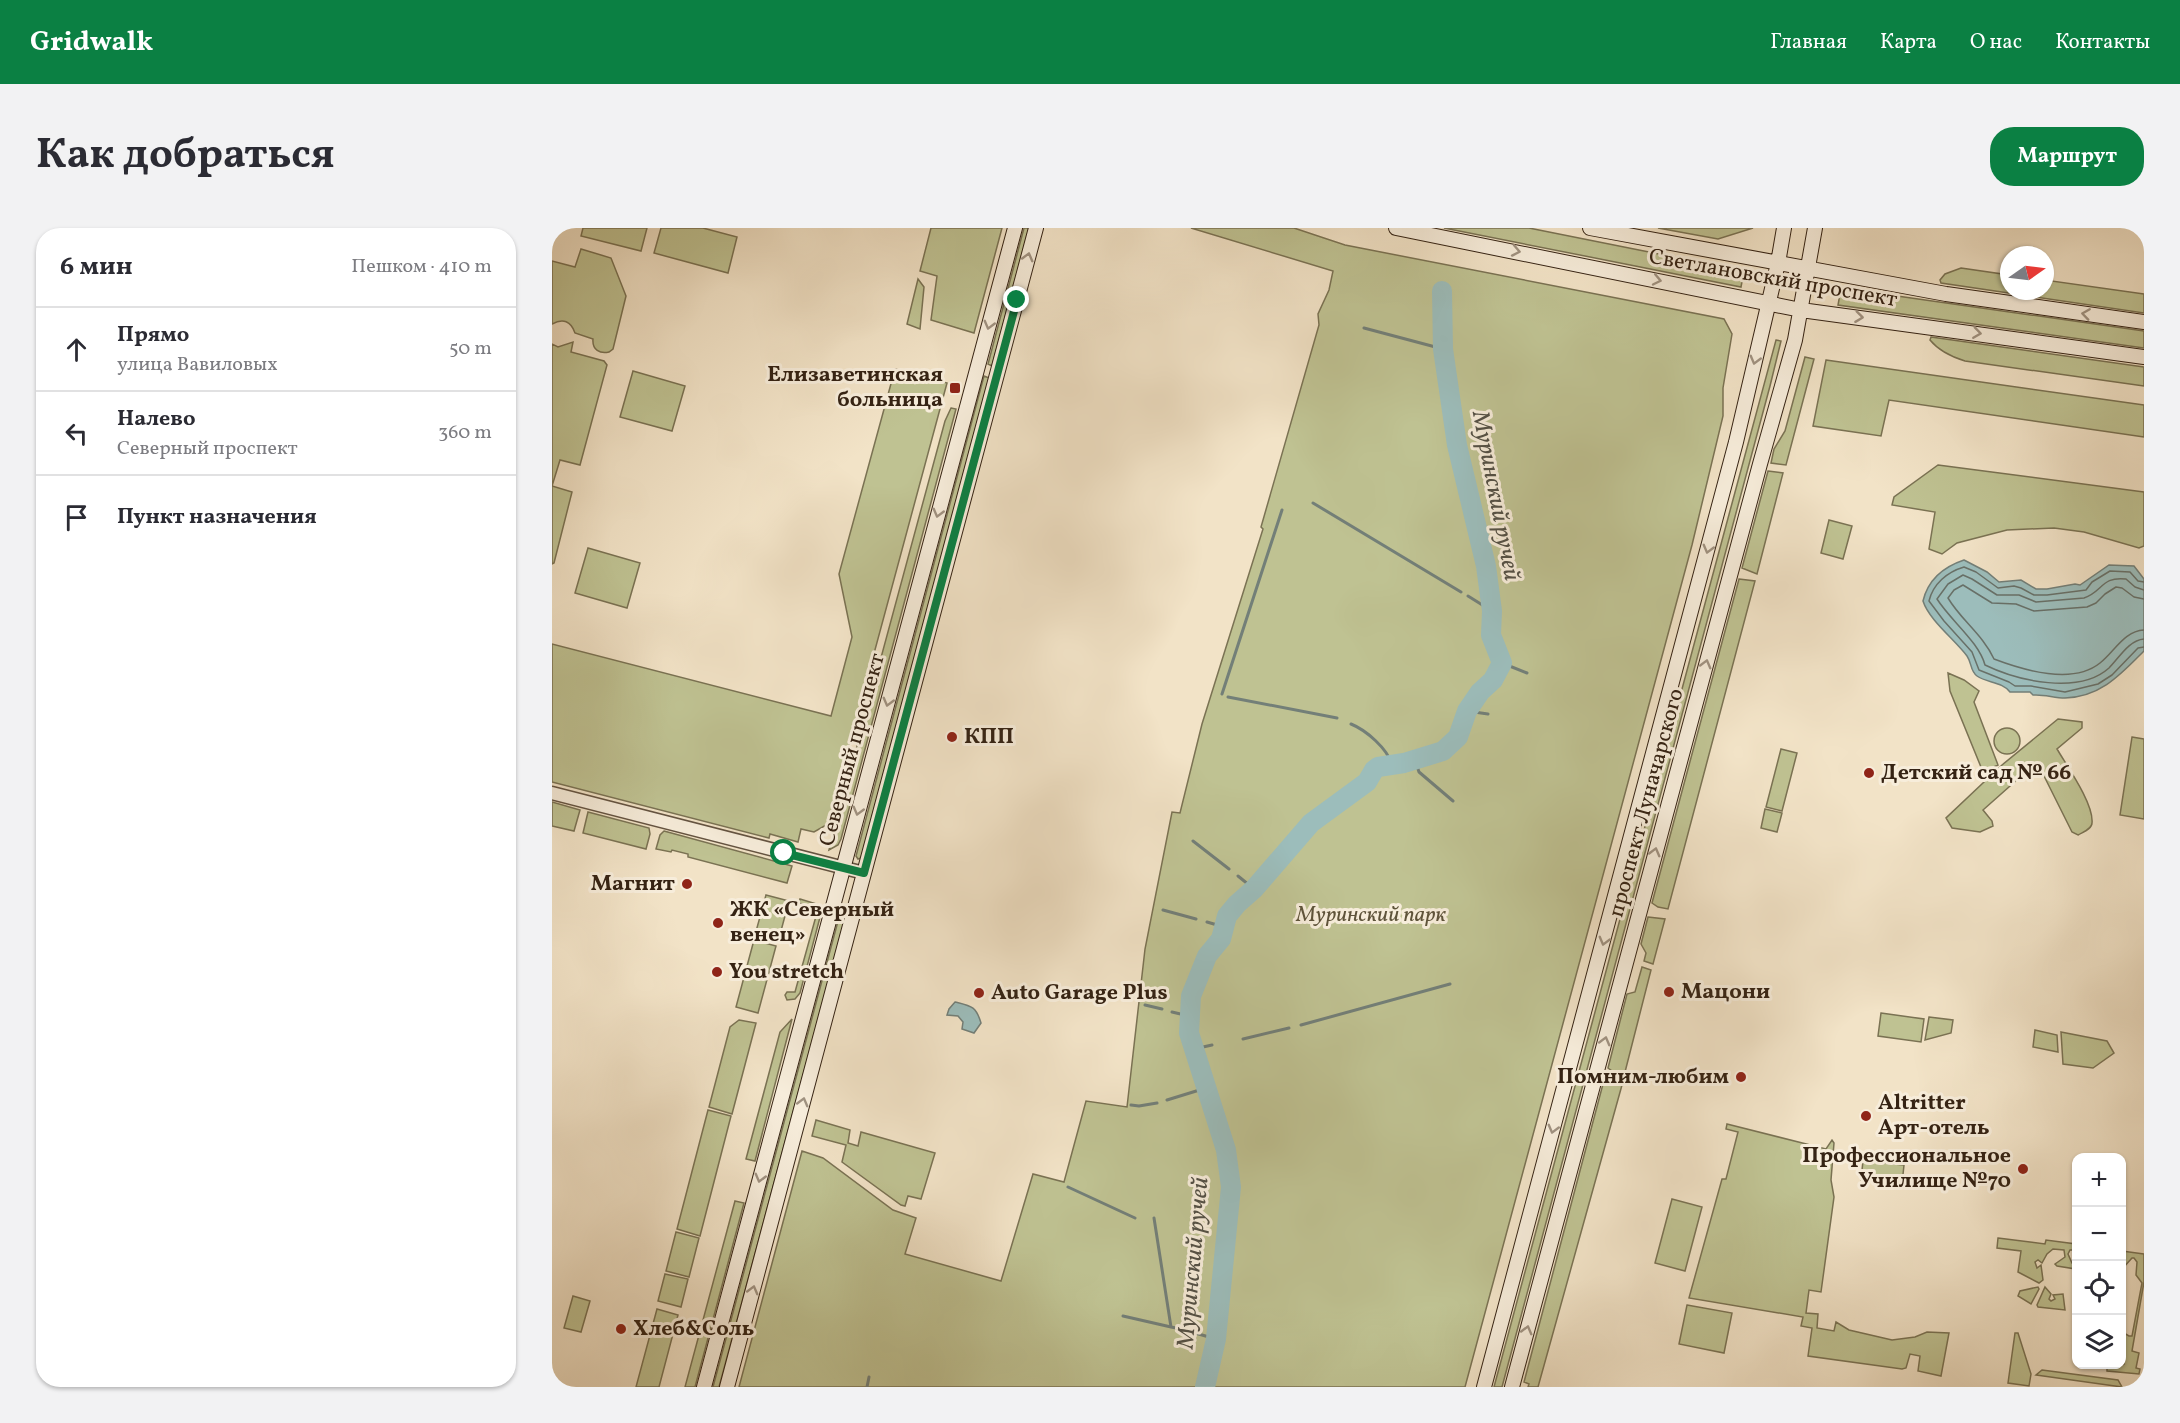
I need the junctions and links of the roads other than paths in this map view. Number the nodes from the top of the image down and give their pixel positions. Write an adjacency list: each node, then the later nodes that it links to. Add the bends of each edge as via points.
1 (1016, 228): 14 (main road, Северный проспект, one-way to 14)
2 (1036, 228): 15 (main road, Северный проспект, one-way to 2)
3 (1396, 228): 9 (main road, Светлановский проспект, one-way to 9)
4 (1590, 228): 7 (main road, Светлановский проспект)
5 (1784, 228): 7 (main road, проспект Луначарского)
6 (1815, 228): 8 (main road, проспект Луначарского)
7 (1778, 263): 8 (main road, Светлановский проспект); 9 (main road, проспект Луначарского)
8 (1809, 269): 10 (main road, проспект Луначарского); 11 (main road, Светлановский проспект, one-way to 8, via 1946,294)
9 (1769, 303): 10 (main road, Светлановский проспект); 18 (main road, проспект Луначарского, one-way to 18, via 1730,465)
10 (1801, 310): 12 (main road, Светлановский проспект, one-way to 12); 19 (main road, проспект Луначарского, one-way to 10)
11 (2144, 322)
12 (2144, 357)
13 (552, 793): 14 (street)
14 (843, 868): 15 (street); 16 (main road, Северный проспект, one-way to 16)
15 (864, 873): 17 (main road, Северный проспект, one-way to 15)
16 (704, 1387)
17 (727, 1387)
18 (1484, 1387)
19 (1512, 1387)

